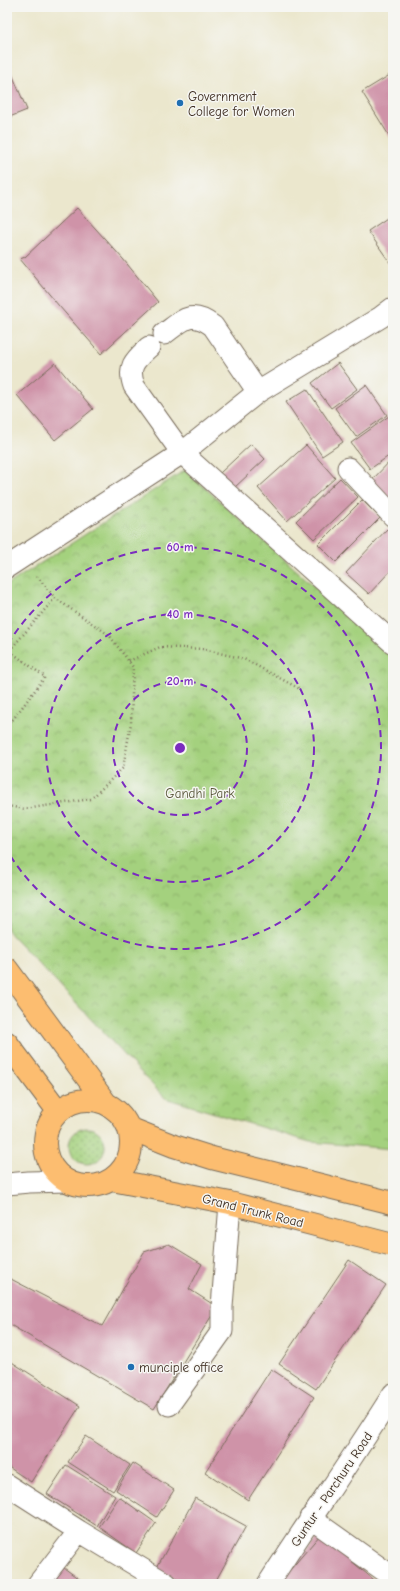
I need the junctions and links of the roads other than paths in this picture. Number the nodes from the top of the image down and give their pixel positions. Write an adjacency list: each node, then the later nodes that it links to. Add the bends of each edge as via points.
1 (389, 318): 2 (street)
2 (258, 392): 3 (street); 3 (street, via 213,326 204,319 194,317 184,320 156,341 136,360 131,368 130,377)
3 (182, 454): 6 (street); 7 (street)
4 (348, 468): 5 (street)
5 (393, 516)
6 (14, 562)
7 (393, 643)
8 (7, 970): 10 (main road)
9 (7, 1043): 11 (main road)
10 (105, 1102): 11 (main road, via 90,1099 73,1101); 12 (main road, via 120,1112)
11 (58, 1111): 14 (main road, via 48,1125 45,1138 46,1154)
12 (130, 1129): 15 (main road, via 133,1148 125,1167); 18 (main road, via 212,1158)
13 (7, 1173): 14 (street)
14 (60, 1175): 15 (main road, via 81,1186 97,1186); 16 (street)
15 (112, 1180): 17 (main road, Grand Trunk Road)
16 (7, 1184)
17 (230, 1203): 19 (main road, Grand Trunk Road); 20 (street, via 222,1331)
18 (393, 1203)
19 (393, 1245)
20 (169, 1405)
21 (390, 1406): 23 (street, Guntur - Parchuru Road)
22 (7, 1485): 24 (street)
23 (310, 1518): 25 (street); 28 (street, Guntur - Parchuru Road)
24 (78, 1531): 26 (street); 27 (street)
25 (393, 1577)
26 (38, 1584)
27 (167, 1584)
28 (268, 1584)

